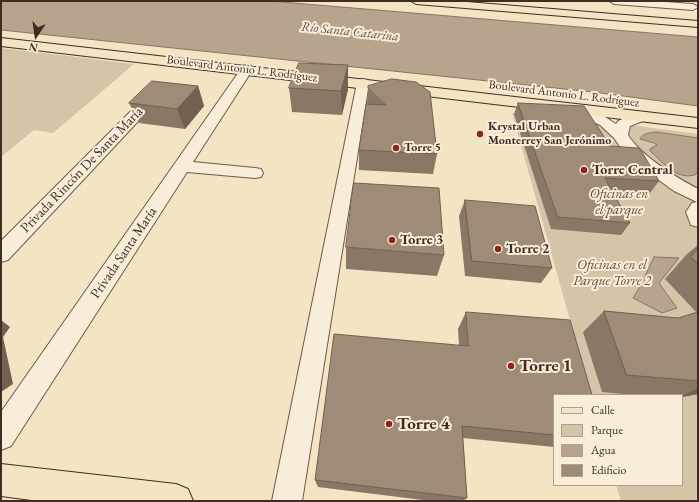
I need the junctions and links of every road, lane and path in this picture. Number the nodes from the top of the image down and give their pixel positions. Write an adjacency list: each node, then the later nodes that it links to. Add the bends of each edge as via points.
1 (416, 1): 5 (main road)
2 (502, 1): 4 (main road)
3 (614, 1): 4 (street)
4 (695, 12)
5 (577, 13): 6 (main road, via 602,12); 7 (main road)
6 (698, 20)
7 (698, 24)
8 (1, 34): 11 (main road, Boulevard Antonio L. Rodríguez)
9 (1, 42): 10 (main road, Boulevard Antonio L. Rodríguez)
10 (247, 69): 12 (main road, Boulevard Antonio L. Rodríguez); 18 (street, Privada Santa María)
11 (448, 81)
12 (363, 83): 14 (main road, Boulevard Antonio L. Rodríguez); 25 (street)
13 (163, 86): 21 (street, Privada Rincón De Santa María)
14 (574, 108): 15 (main road, Boulevard Antonio L. Rodríguez); 17 (street, via 600,119)
15 (643, 116): 16 (main road, Boulevard Antonio L. Rodríguez); 17 (street, via 623,124)
16 (698, 123)
17 (620, 135): 20 (street, via 626,145 640,158 680,187)
18 (182, 166): 19 (street); 22 (street, Privada Santa María)
19 (255, 173)
20 (697, 209)
21 (1, 254)
22 (1, 436)
23 (1, 480): 24 (main road)
24 (176, 501)
25 (287, 501)

